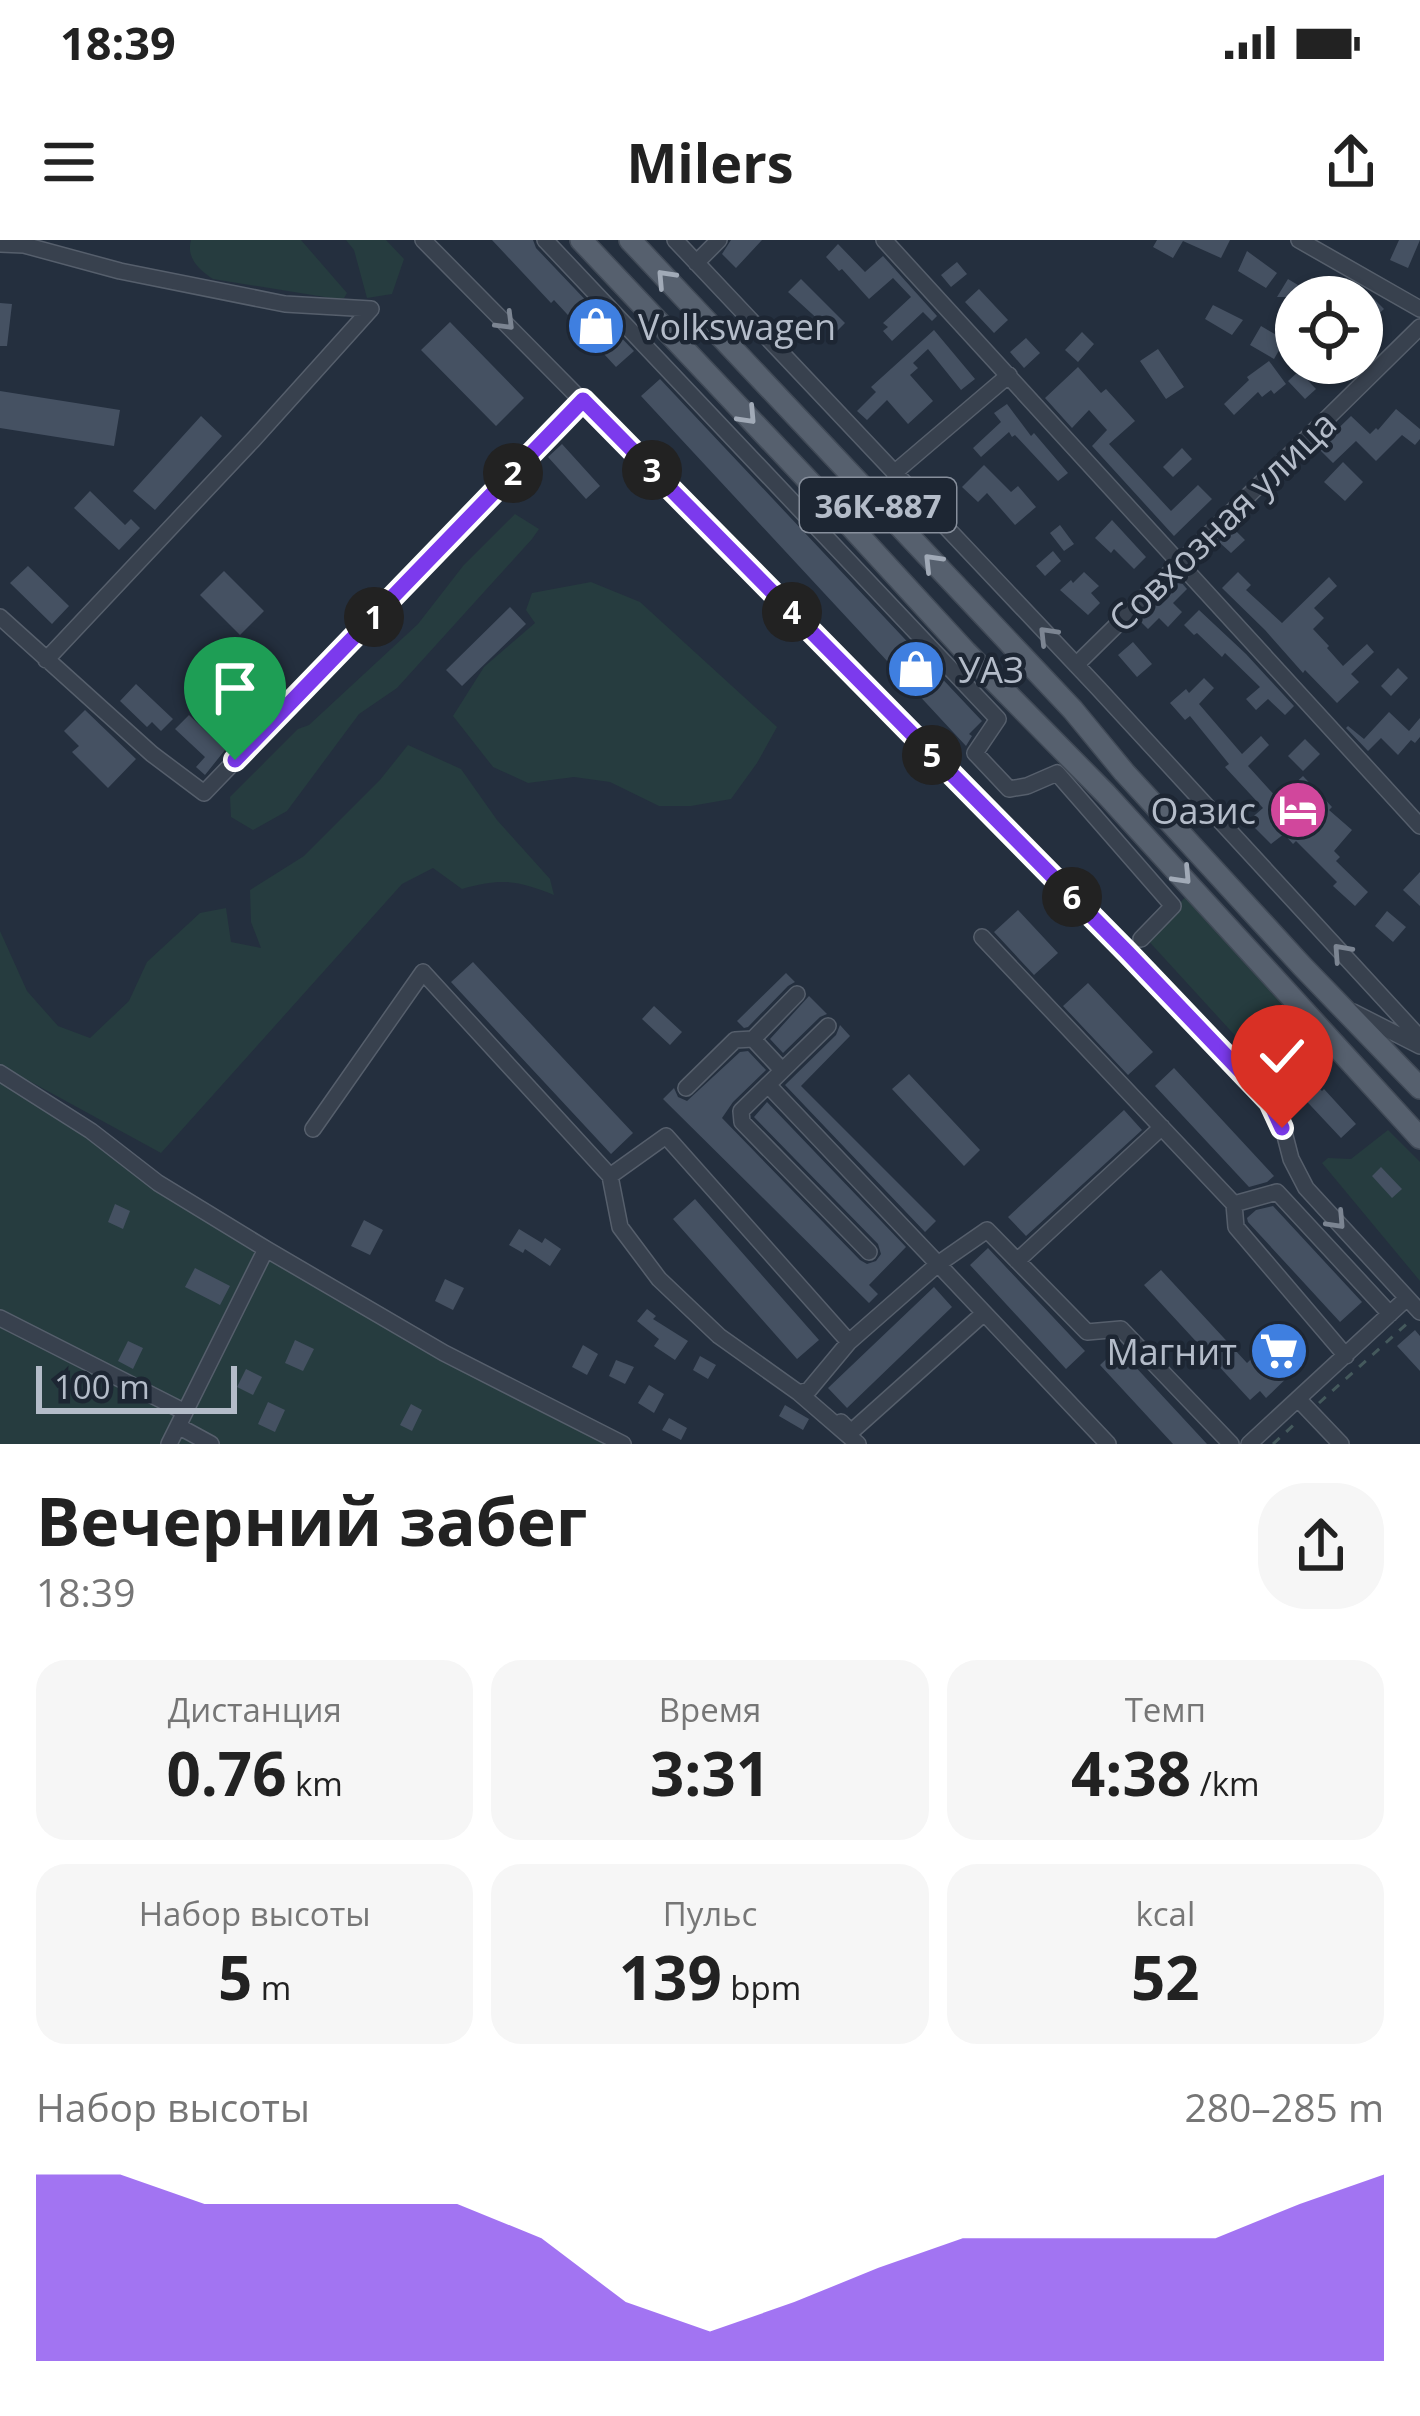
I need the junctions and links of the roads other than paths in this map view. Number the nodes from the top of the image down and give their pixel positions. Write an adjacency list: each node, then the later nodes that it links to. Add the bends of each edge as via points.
1 (423, 240): 14 (street, one-way to 14)
2 (545, 240): 23 (street, via 998,718 975,753)
3 (581, 240): 21 (main road, 36К-887, one-way to 21)
4 (630, 240): 20 (main road, 36К-887, one-way to 4)
5 (675, 240): 10 (street)
6 (719, 240): 10 (street)
7 (884, 240): 13 (street)
8 (1299, 240): 11 (street)
9 (0, 244): 18 (street, via 285,304 371,309)
10 (697, 263): 15 (street)
11 (1420, 308)
12 (1420, 327): 16 (street, Совхозная улица)
13 (1009, 374): 15 (street); 16 (street)
14 (583, 400): 18 (street, via 204,793); 25 (street)
15 (894, 473): 19 (street, one-way to 15)
16 (1179, 564): 19 (street, Совхозная улица); 26 (street)
17 (0, 617): 18 (street)
18 (46, 660)
19 (1076, 665): 33 (street, one-way to 19)
20 (1096, 740): 21 (main road, via 1092,761); 22 (main road, 36К-887)
21 (1074, 760): 24 (main road, 36К-887)
22 (1124, 772): 24 (main road, via 1107,775); 30 (main road, 36К-887)
23 (1009, 789): 25 (street); 28 (street, via 1057,773 1172,906)
24 (1106, 794): 41 (main road, 36К-887, one-way to 41)
25 (988, 812): 48 (street, one-way to 48, via 1270,1102 1306,1188)
26 (1420, 826)
27 (982, 937): 39 (street)
28 (1141, 939)
29 (797, 994): 32 (street)
30 (1346, 1008): 33 (street); 38 (main road, 36К-887)
31 (828, 1026): 34 (street)
32 (753, 1040): 34 (street); 37 (street, via 735,1040)
33 (1420, 1042)
34 (782, 1070): 36 (street)
35 (0, 1073): 44 (street)
36 (768, 1085): 45 (street, via 741,1112 742,1122); 47 (street)
37 (686, 1088)
38 (1420, 1088)
39 (1162, 1127): 43 (street); 46 (street)
40 (313, 1129): 42 (street, via 423,972)
41 (1420, 1138)
42 (610, 1176): 53 (street, via 666,1136); 55 (street, via 620,1227 659,1279 719,1336)
43 (1234, 1204): 51 (street, via 1276,1192); 54 (street, via 1236,1228)
44 (266, 1249): 57 (street); 61 (street, via 443,1353)
45 (869, 1252)
46 (1017, 1261): 47 (street, via 987,1230); 63 (street, via 1087,1332 1121,1329)
47 (938, 1264): 50 (street); 53 (street)
48 (1408, 1298): 49 (street); 51 (street)
49 (1420, 1313)
50 (983, 1314): 58 (street); 62 (street)
51 (1390, 1314): 54 (street)
52 (0, 1318): 57 (street)
53 (849, 1342): 55 (street)
54 (1346, 1356): 56 (street)
55 (804, 1391): 58 (street)
56 (1304, 1406): 64 (street); 65 (street)
57 (182, 1419): 59 (street); 60 (street)
58 (852, 1438)
59 (169, 1444)
60 (211, 1444)
61 (623, 1444)
62 (1108, 1444)
63 (1231, 1444)
64 (1249, 1444)
65 (1341, 1444)

